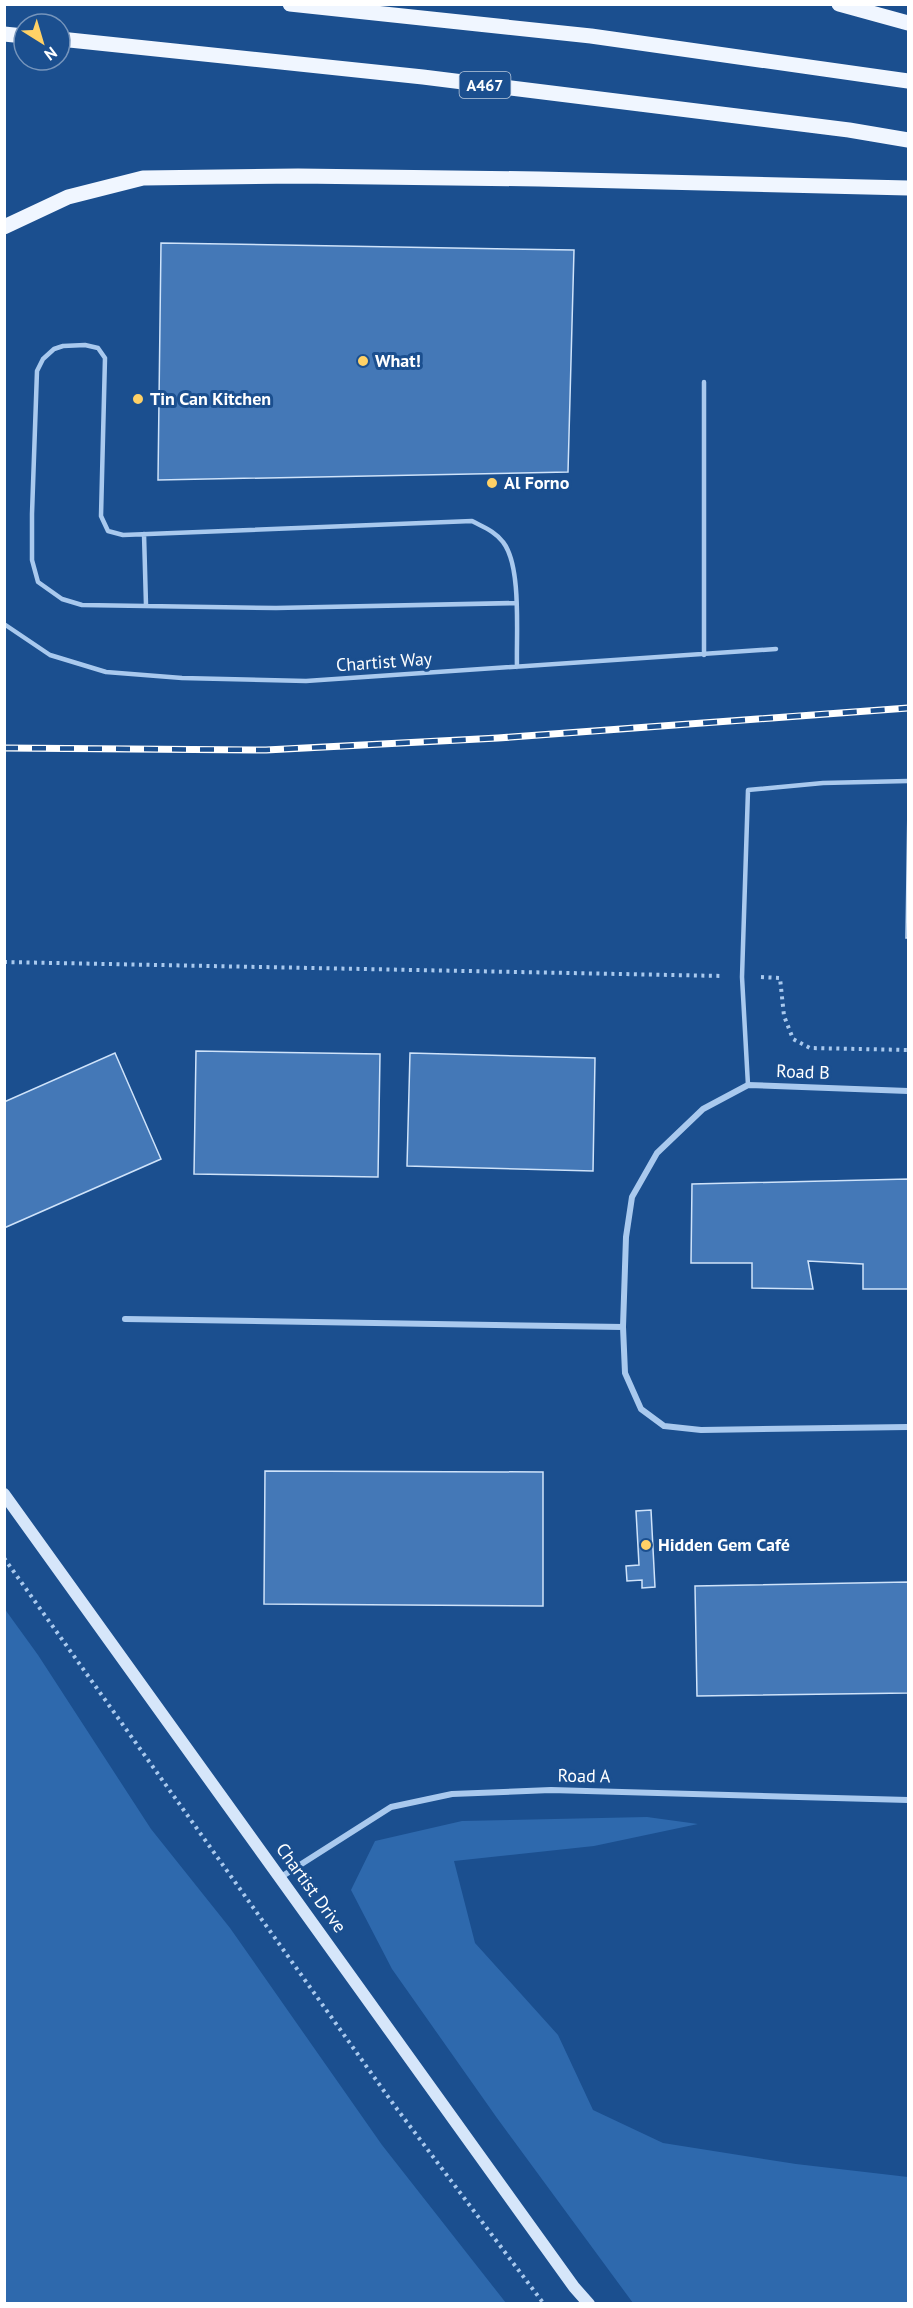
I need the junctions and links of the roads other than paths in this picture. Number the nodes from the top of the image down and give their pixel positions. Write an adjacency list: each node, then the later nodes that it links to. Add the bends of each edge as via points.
1 (290, 4): 5 (main road, via 591,36)
2 (839, 4): 3 (main road)
3 (909, 23)
4 (72, 40): 6 (main road, A467, via 423,77)
5 (909, 81)
6 (909, 140)
7 (909, 188): 8 (main road, via 539,179 143,178 69,197)
8 (4, 228)
9 (704, 382): 15 (lane)
10 (144, 534): 11 (lane, via 472,521 492,531 509,552 516,579); 11 (lane, via 108,531 101,516 105,358 98,348 85,345 54,349 37,371 32,548 38,582 58,597 82,605 190,607); 12 (lane)
11 (516, 603): 16 (lane)
12 (146, 605)
13 (4, 624): 16 (lane, Chartist Way, via 50,655 106,672 306,681)
14 (776, 649): 15 (lane, Chartist Way)
15 (704, 655): 16 (lane, Chartist Way)
16 (517, 668)
17 (909, 781): 18 (lane, via 748,790 742,977)
18 (748, 1085): 19 (street, Road B); 21 (street, via 703,1109 657,1153 632,1197 626,1237)
19 (909, 1091)
20 (125, 1319): 21 (street)
21 (623, 1327): 22 (street, via 625,1373 641,1409 664,1426 701,1430)
22 (909, 1427)
23 (4, 1494): 25 (main road, Chartist Drive)
24 (909, 1800): 25 (street, Road A, via 551,1790 452,1794 391,1807)
25 (281, 1877): 26 (main road, Chartist Drive)
26 (589, 2304)

